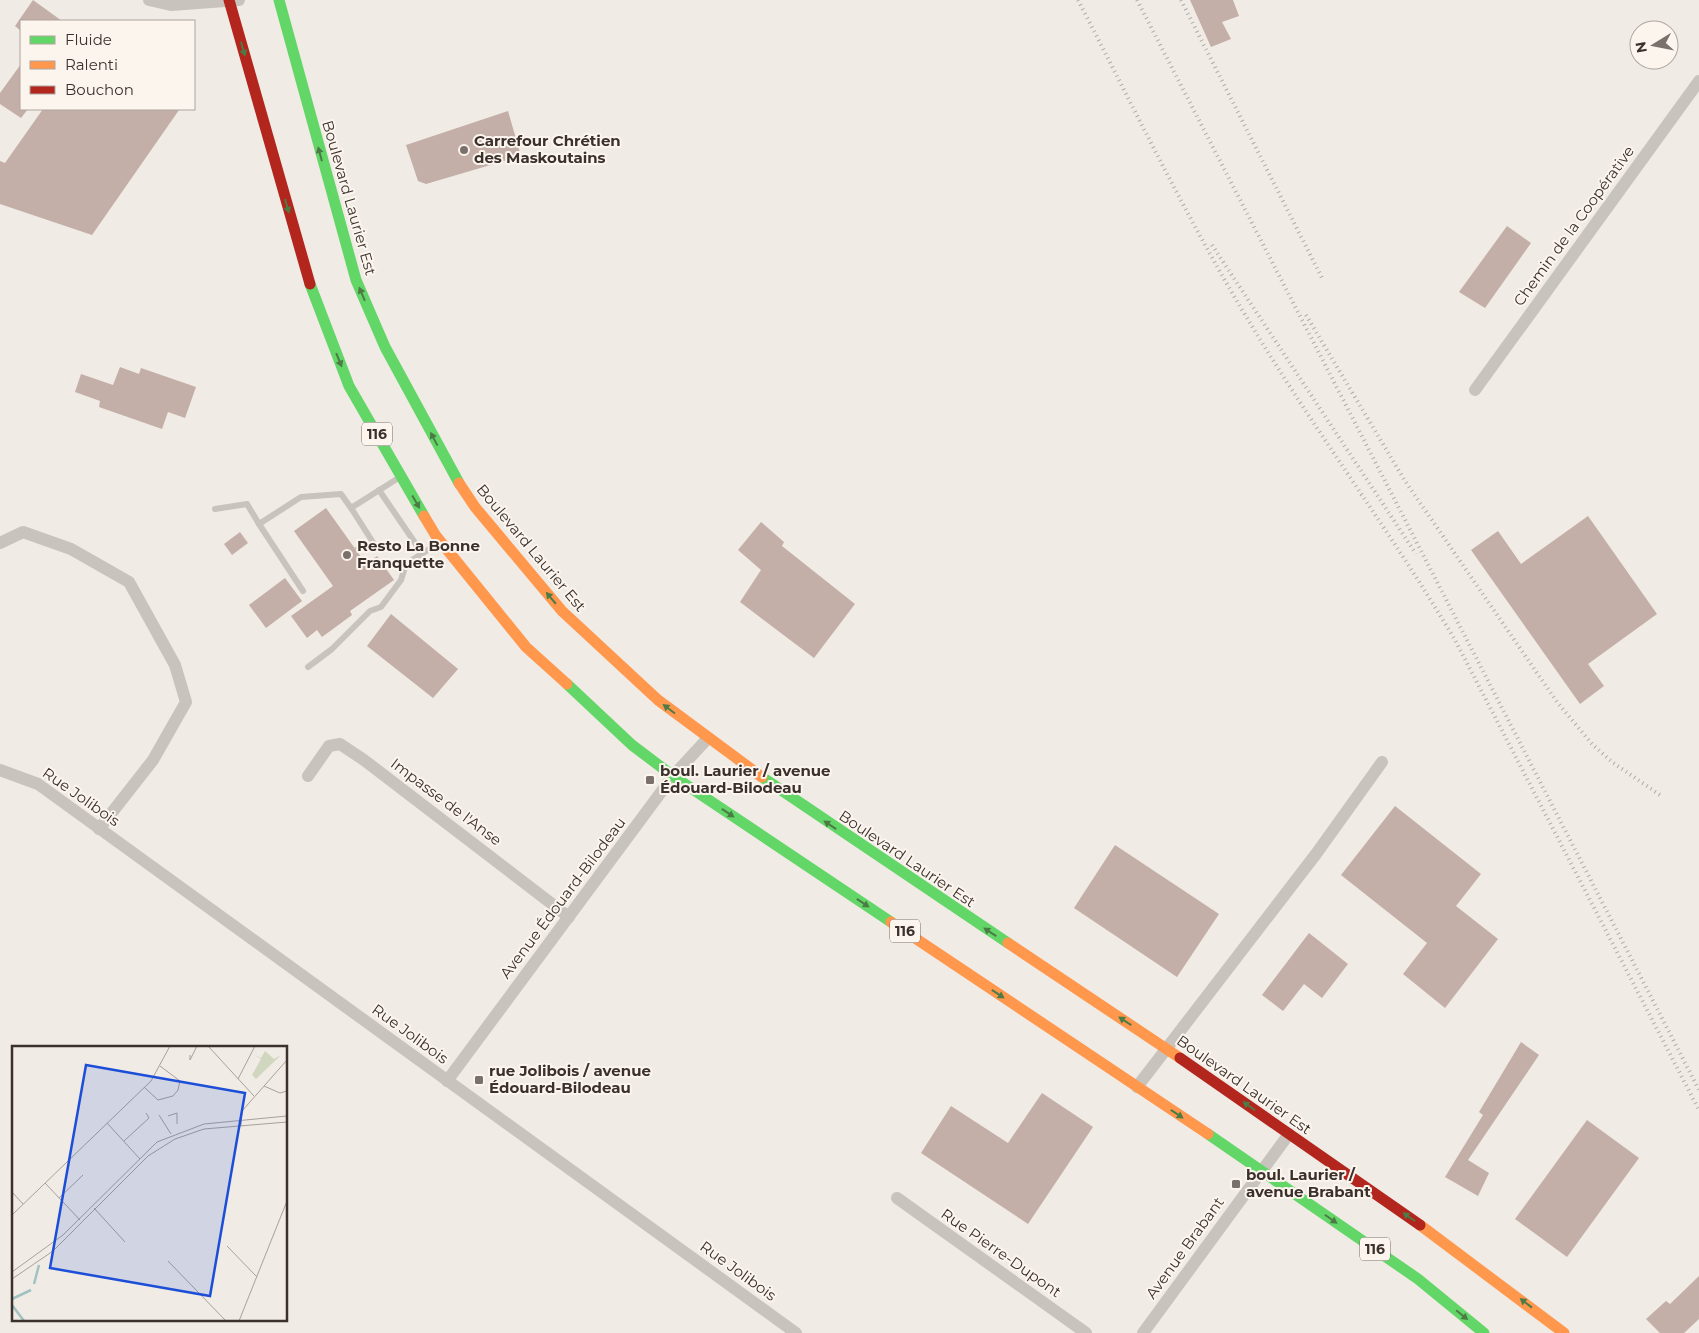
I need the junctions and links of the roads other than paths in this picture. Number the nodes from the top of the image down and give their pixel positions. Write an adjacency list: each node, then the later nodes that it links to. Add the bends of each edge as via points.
1 (149, 0): 3 (street, via 171,5)
2 (279, 0): 17 (main road, Boulevard Laurier Est, one-way to 2, via 658,700 562,611 475,508 452,472 385,347 356,280)
3 (233, 1): 6 (main road, 116, one-way to 6, via 313,296 350,386)
4 (1699, 81): 5 (street, Chemin de la Coopérative)
5 (1476, 390)
6 (401, 476): 7 (lane); 12 (main road, 116, one-way to 12)
7 (379, 490): 8 (lane); 14 (lane)
8 (351, 508): 10 (lane, via 341,494 301,497); 13 (lane)
9 (216, 509): 10 (lane, via 247,504)
10 (259, 524): 15 (lane)
11 (0, 542): 22 (street, via 23,532 71,550 129,582 175,665 186,702 153,760)
12 (440, 542): 14 (lane); 21 (main road, 116, via 526,647 632,745)
13 (374, 544)
14 (422, 553): 16 (lane, via 406,564 401,580 381,607 370,611 332,649)
15 (303, 591)
16 (308, 667)
17 (708, 738): 21 (street, Avenue Édouard-Bilodeau); 24 (main road, Boulevard Laurier Est, one-way to 17, via 870,853)
18 (1382, 762): 24 (street, via 1316,854)
19 (0, 770): 22 (street, Rue Jolibois, via 38,784)
20 (308, 776): 23 (street, Impasse de l'Anse, via 330,746 340,744)
21 (673, 776): 23 (street, Avenue Édouard-Bilodeau); 26 (main road, 116, one-way to 26)
22 (99, 830): 25 (street, Rue Jolibois)
23 (569, 917): 25 (street, Avenue Édouard-Bilodeau)
24 (1166, 1048): 26 (street); 27 (main road, Boulevard Laurier Est, one-way to 24)
25 (447, 1081): 30 (street, Rue Jolibois)
26 (1137, 1087): 28 (main road, 116, one-way to 28)
27 (1289, 1134): 28 (street, Avenue Brabant); 34 (main road, Boulevard Laurier Est, one-way to 27, via 1471,1260)
28 (1262, 1171): 32 (street, Avenue Brabant); 33 (main road, 116, one-way to 33, via 1418,1279)
29 (897, 1198): 31 (street, Rue Pierre-Dupont)
30 (796, 1333)
31 (1086, 1333)
32 (1142, 1333)
33 (1484, 1333)
34 (1564, 1333)

